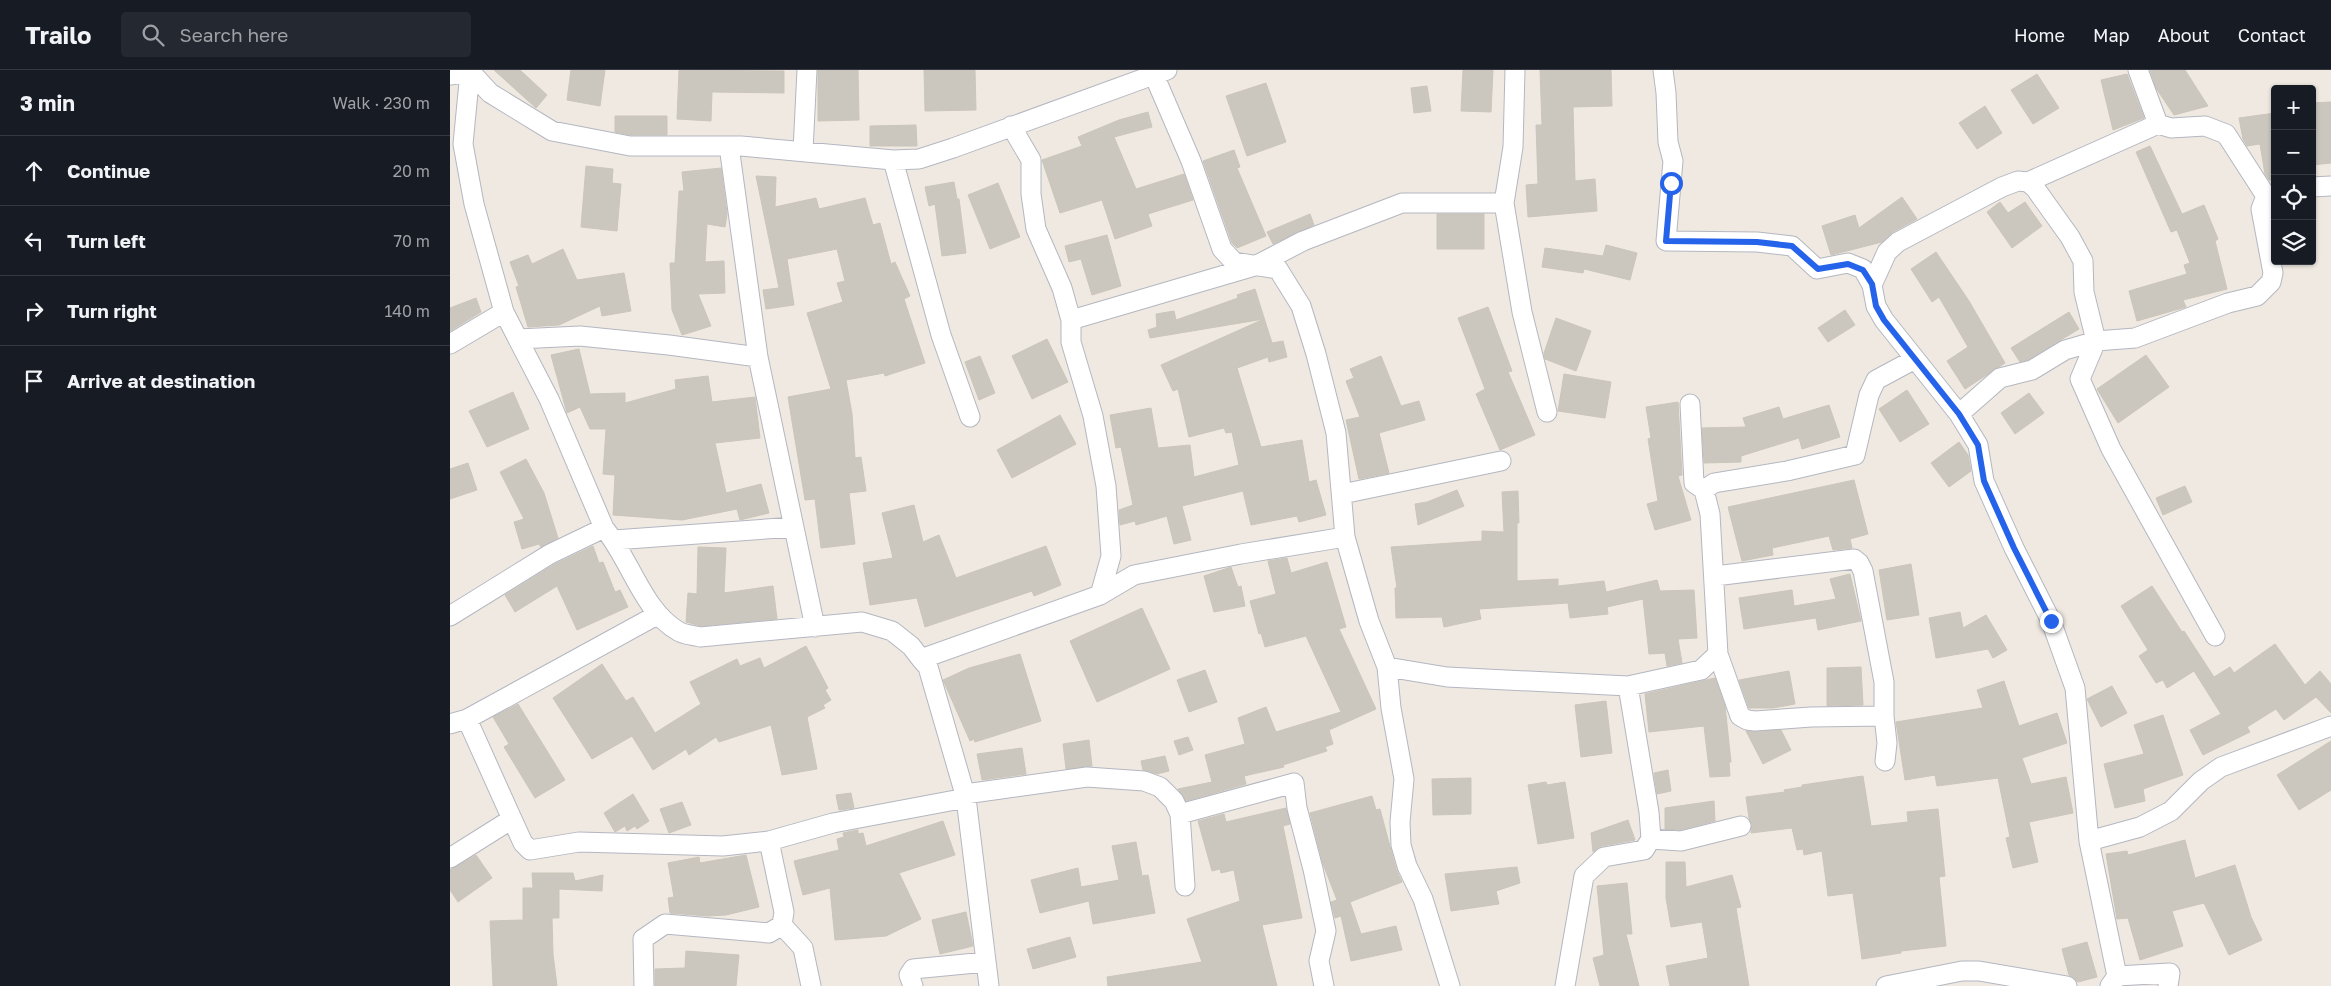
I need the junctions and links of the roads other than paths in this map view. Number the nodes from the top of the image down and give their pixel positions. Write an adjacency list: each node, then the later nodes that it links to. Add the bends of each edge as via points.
1 (807, 70): 11 (street)
2 (1515, 70): 17 (street, via 1513,147)
3 (1662, 70): 19 (street, via 1668,142 1673,162 1666,241 1757,242 1792,246 1818,269 1848,264 1863,270)
4 (2138, 70): 8 (street)
5 (470, 71): 7 (street); 10 (street, via 490,93 552,131 630,146); 20 (street, via 463,144 474,204)
6 (1161, 72): 9 (street); 18 (street, via 1222,249 1234,262)
7 (450, 75)
8 (2158, 124): 13 (street); 16 (street, via 2171,128 2205,126 2226,134)
9 (1011, 126): 12 (street, via 919,159); 21 (street, via 1031,160 1036,229 1062,288)
10 (729, 146): 11 (street); 25 (street)
11 (803, 151): 12 (street)
12 (894, 160): 30 (street, via 941,335)
13 (2028, 182): 19 (street, via 2018,181 2002,187 1898,242 1887,252); 23 (street, via 2083,261 2084,292)
14 (2331, 186): 15 (street)
15 (2316, 187)
16 (2270, 194): 23 (street, via 2261,209 2273,274 2271,282 2256,296 2228,303 2135,338)
17 (1504, 203): 18 (street, via 1402,203 1303,242); 28 (street, via 1522,312)
18 (1255, 266): 21 (street); 33 (street, via 1278,269 1302,306 1336,433)
19 (1872, 284): 26 (street, via 1876,306)
20 (504, 312): 22 (street); 24 (street)
21 (1071, 320): 37 (street, via 1071,342 1093,416 1106,486)
22 (518, 340): 25 (street, via 580,336); 35 (street, via 549,399)
23 (2096, 341): 29 (street, via 2065,350 2032,370 2000,378); 44 (street, via 2080,379 2111,449)
24 (450, 344)
25 (758, 357): 34 (street)
26 (1915, 359): 29 (street); 32 (street, via 1876,380 1868,394 1855,455 1714,483)
27 (1690, 404): 32 (street, via 1694,482)
28 (1547, 412)
29 (1959, 414): 59 (street, via 1978,445 1984,481 2051,621 2075,688)
30 (970, 417)
31 (1501, 460): 33 (street)
32 (1704, 490): 39 (street, via 1710,514)
33 (1342, 494): 36 (street)
34 (794, 527): 35 (street, via 642,537); 43 (street)
35 (609, 534): 41 (street); 42 (street, via 550,554)
36 (1345, 537): 38 (street); 47 (street, via 1369,621)
37 (1110, 561): 38 (street); 40 (street)
38 (1134, 575): 40 (street)
39 (1715, 576): 45 (street); 49 (street, via 1854,559 1859,563 1884,682)
40 (1100, 595): 46 (street)
41 (657, 615): 43 (street, via 680,633 700,637); 50 (street)
42 (450, 616)
43 (814, 627): 46 (street, via 870,624 892,631)
44 (2215, 636)
45 (1718, 654): 48 (street, via 1701,670); 49 (street, via 1740,716 1747,720)
46 (922, 659): 53 (street, via 928,667)
47 (1388, 667): 48 (street, via 1447,677); 71 (street, via 1391,708 1404,780 1401,845 1423,899)
48 (1628, 686): 57 (street)
49 (1884, 716): 52 (street, via 1888,743)
50 (458, 722): 55 (street)
51 (2331, 726): 59 (street, via 2221,767 2171,811 2140,827)
52 (1885, 760)
53 (966, 796): 54 (street, via 1087,777 1144,781 1160,787 1174,801); 58 (street, via 833,823); 63 (street)
54 (1180, 814): 61 (street); 70 (street, via 1294,783 1326,932 1319,962)
55 (512, 819): 58 (street, via 523,843 530,850 579,842 723,846); 60 (street)
56 (1741, 826): 57 (street, via 1681,841)
57 (1651, 839): 72 (street, via 1644,850 1604,857 1584,876)
58 (769, 841): 62 (street, via 784,912)
59 (2089, 841): 65 (street)
60 (450, 858)
61 (1185, 886)
62 (782, 925): 66 (street, via 768,933 665,924 643,938); 67 (street, via 803,948)
63 (986, 962): 68 (street, via 913,969 909,975); 69 (street)
64 (2009, 981): 73 (street, via 1979,971); 74 (street)
65 (2113, 981): 75 (street, via 2170,973)
66 (644, 986)
67 (811, 986)
68 (914, 986)
69 (989, 986)
70 (1324, 986)
71 (1450, 986)
72 (1565, 986)
73 (1886, 986)
74 (2067, 986)
75 (2168, 986)

